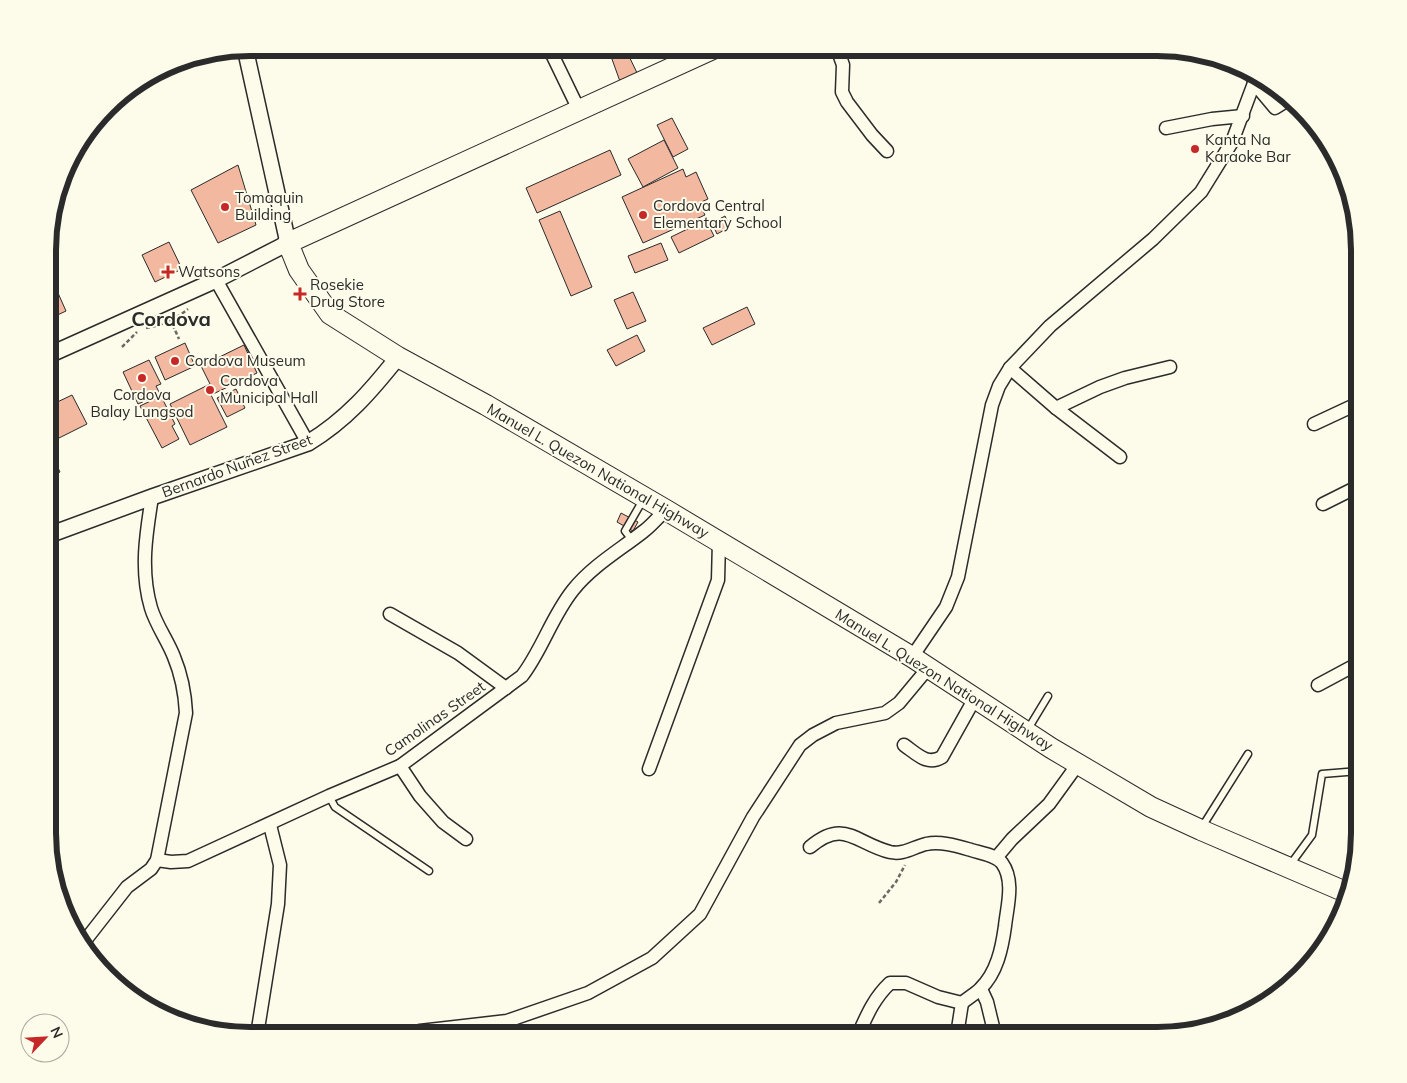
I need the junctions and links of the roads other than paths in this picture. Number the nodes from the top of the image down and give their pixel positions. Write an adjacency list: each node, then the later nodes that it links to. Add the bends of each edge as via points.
1 (247, 56): 12 (street)
2 (553, 56): 8 (street)
3 (697, 56): 8 (main road)
4 (840, 56): 11 (street, via 843,65 842,92 847,102)
5 (1253, 82): 9 (street)
6 (1258, 85): 7 (street, via 1275,108)
7 (1283, 103)
8 (579, 110): 12 (main road)
9 (1243, 116): 10 (street, via 1212,118); 17 (street, via 1232,142 1202,192 1153,239 1050,326)
10 (1166, 128)
11 (887, 150)
12 (288, 243): 13 (street); 15 (main road, Manuel L. Quezon National Highway, via 300,270 330,314)
13 (216, 280): 14 (street); 21 (street)
14 (56, 352)
15 (398, 357): 21 (street, Bernardo Nuñez Street, via 368,395 328,431); 25 (main road, Manuel L. Quezon National Highway)
16 (1170, 367): 19 (street, via 1125,378)
17 (1010, 368): 19 (street); 32 (street, via 998,386 992,405 958,576)
18 (1351, 407): 20 (street)
19 (1056, 408): 22 (street)
20 (1314, 424)
21 (308, 443): 24 (street, Bernardo Nuñez Street)
22 (1120, 457)
23 (1351, 490): 26 (street)
24 (152, 497): 28 (street, Bernardo Nuñez Street); 51 (street, via 144,580 151,610 175,658 185,690 186,714)
25 (644, 497): 27 (main road, Manuel L. Quezon National Highway); 29 (lane, via 626,531)
26 (1323, 504)
27 (666, 510): 29 (street, Camolinas Street); 30 (main road, Manuel L. Quezon National Highway)
28 (56, 532)
29 (632, 540): 35 (street, Camolinas Street, via 588,574 572,592 534,661)
30 (719, 542): 32 (main road, Manuel L. Quezon National Highway); 43 (street, via 718,580)
31 (390, 614): 35 (street, via 458,654)
32 (920, 662): 37 (main road, Manuel L. Quezon National Highway); 59 (street, via 899,703 885,713 836,723 800,745 753,817 700,914 652,958 588,993 507,1021)
33 (1351, 666): 34 (street)
34 (1318, 685)
35 (506, 688): 42 (street, Camolinas Street)
36 (1048, 696): 38 (lane)
37 (976, 698): 38 (main road, Manuel L. Quezon National Highway); 39 (street, via 942,757 935,761 927,760)
38 (1026, 732): 41 (main road, Manuel L. Quezon National Highway)
39 (904, 745)
40 (1248, 754): 47 (lane)
41 (1078, 764): 47 (main road, Manuel L. Quezon National Highway, via 1151,807); 50 (street, via 1049,804)
42 (400, 766): 45 (street, Camolinas Street); 48 (street, via 443,822)
43 (649, 769)
44 (1351, 772): 52 (lane, via 1322,774 1312,835)
45 (329, 796): 46 (street, Camolinas Street); 53 (lane, via 336,806)
46 (270, 825): 51 (street, Camolinas Street, via 188,861); 58 (street, via 280,865 278,904)
47 (1201, 830): 52 (main road, Manuel L. Quezon National Highway)
48 (466, 839)
49 (810, 847): 50 (street, via 835,832 890,852 903,853 926,844 953,844)
50 (996, 858): 56 (street, via 1002,863 1008,879 1009,899 1002,951)
51 (157, 860): 55 (street, via 151,869 127,887)
52 (1288, 868): 54 (main road, Manuel L. Quezon National Highway)
53 (429, 871)
54 (1342, 890)
55 (87, 938)
56 (981, 989): 57 (street); 62 (street, via 988,1002)
57 (962, 1003): 60 (street, via 906,983 890,983 879,993); 61 (street)
58 (258, 1027)
59 (455, 1027)
60 (861, 1027)
61 (958, 1027)
62 (993, 1027)

